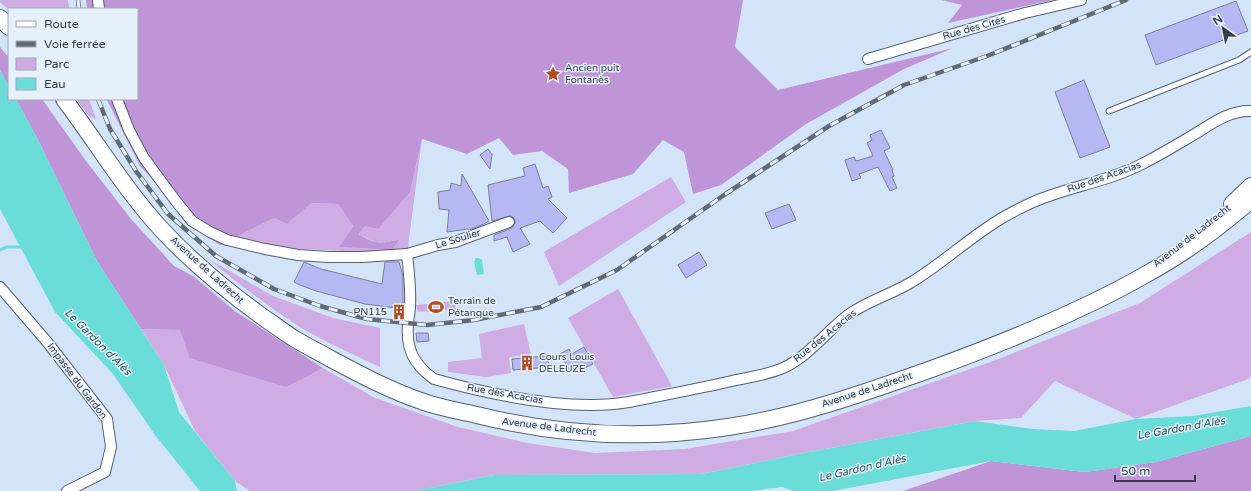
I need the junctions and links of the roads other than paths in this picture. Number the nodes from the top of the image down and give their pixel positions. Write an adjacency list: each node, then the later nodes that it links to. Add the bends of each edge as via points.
1 (1081, 0): 5 (street, Rue des Cités, via 1025,13)
2 (0, 18): 3 (main road)
3 (8, 26)
4 (1251, 52): 8 (lane, via 1238,60)
5 (868, 59)
6 (65, 100): 14 (main road, Avenue de Ladrecht, via 143,208 164,232 237,298 294,338 363,377 424,402 534,427 571,432 639,435 694,432 767,420 840,400 934,368 1057,320)
7 (117, 100): 13 (street, Le Soulier, via 144,158 192,221 210,232 227,240 298,255 362,257)
8 (1109, 111)
9 (1251, 111): 13 (street, Rue des Acacias, via 1228,115 1136,167 1048,196 1004,217 909,284 848,315 811,350 782,368 612,405 595,406 515,398 434,379 423,372 415,361 407,335 410,307)
10 (1251, 186): 14 (main road, Avenue de Ladrecht, via 1183,246)
11 (1251, 200): 14 (main road, Avenue de Ladrecht, via 1183,253)
12 (509, 222): 13 (street, Le Soulier, via 455,242)
13 (407, 254)
14 (1130, 283)
15 (0, 287): 16 (street, Impasse du Gardon, via 107,419 111,447 105,472)
16 (66, 491)

